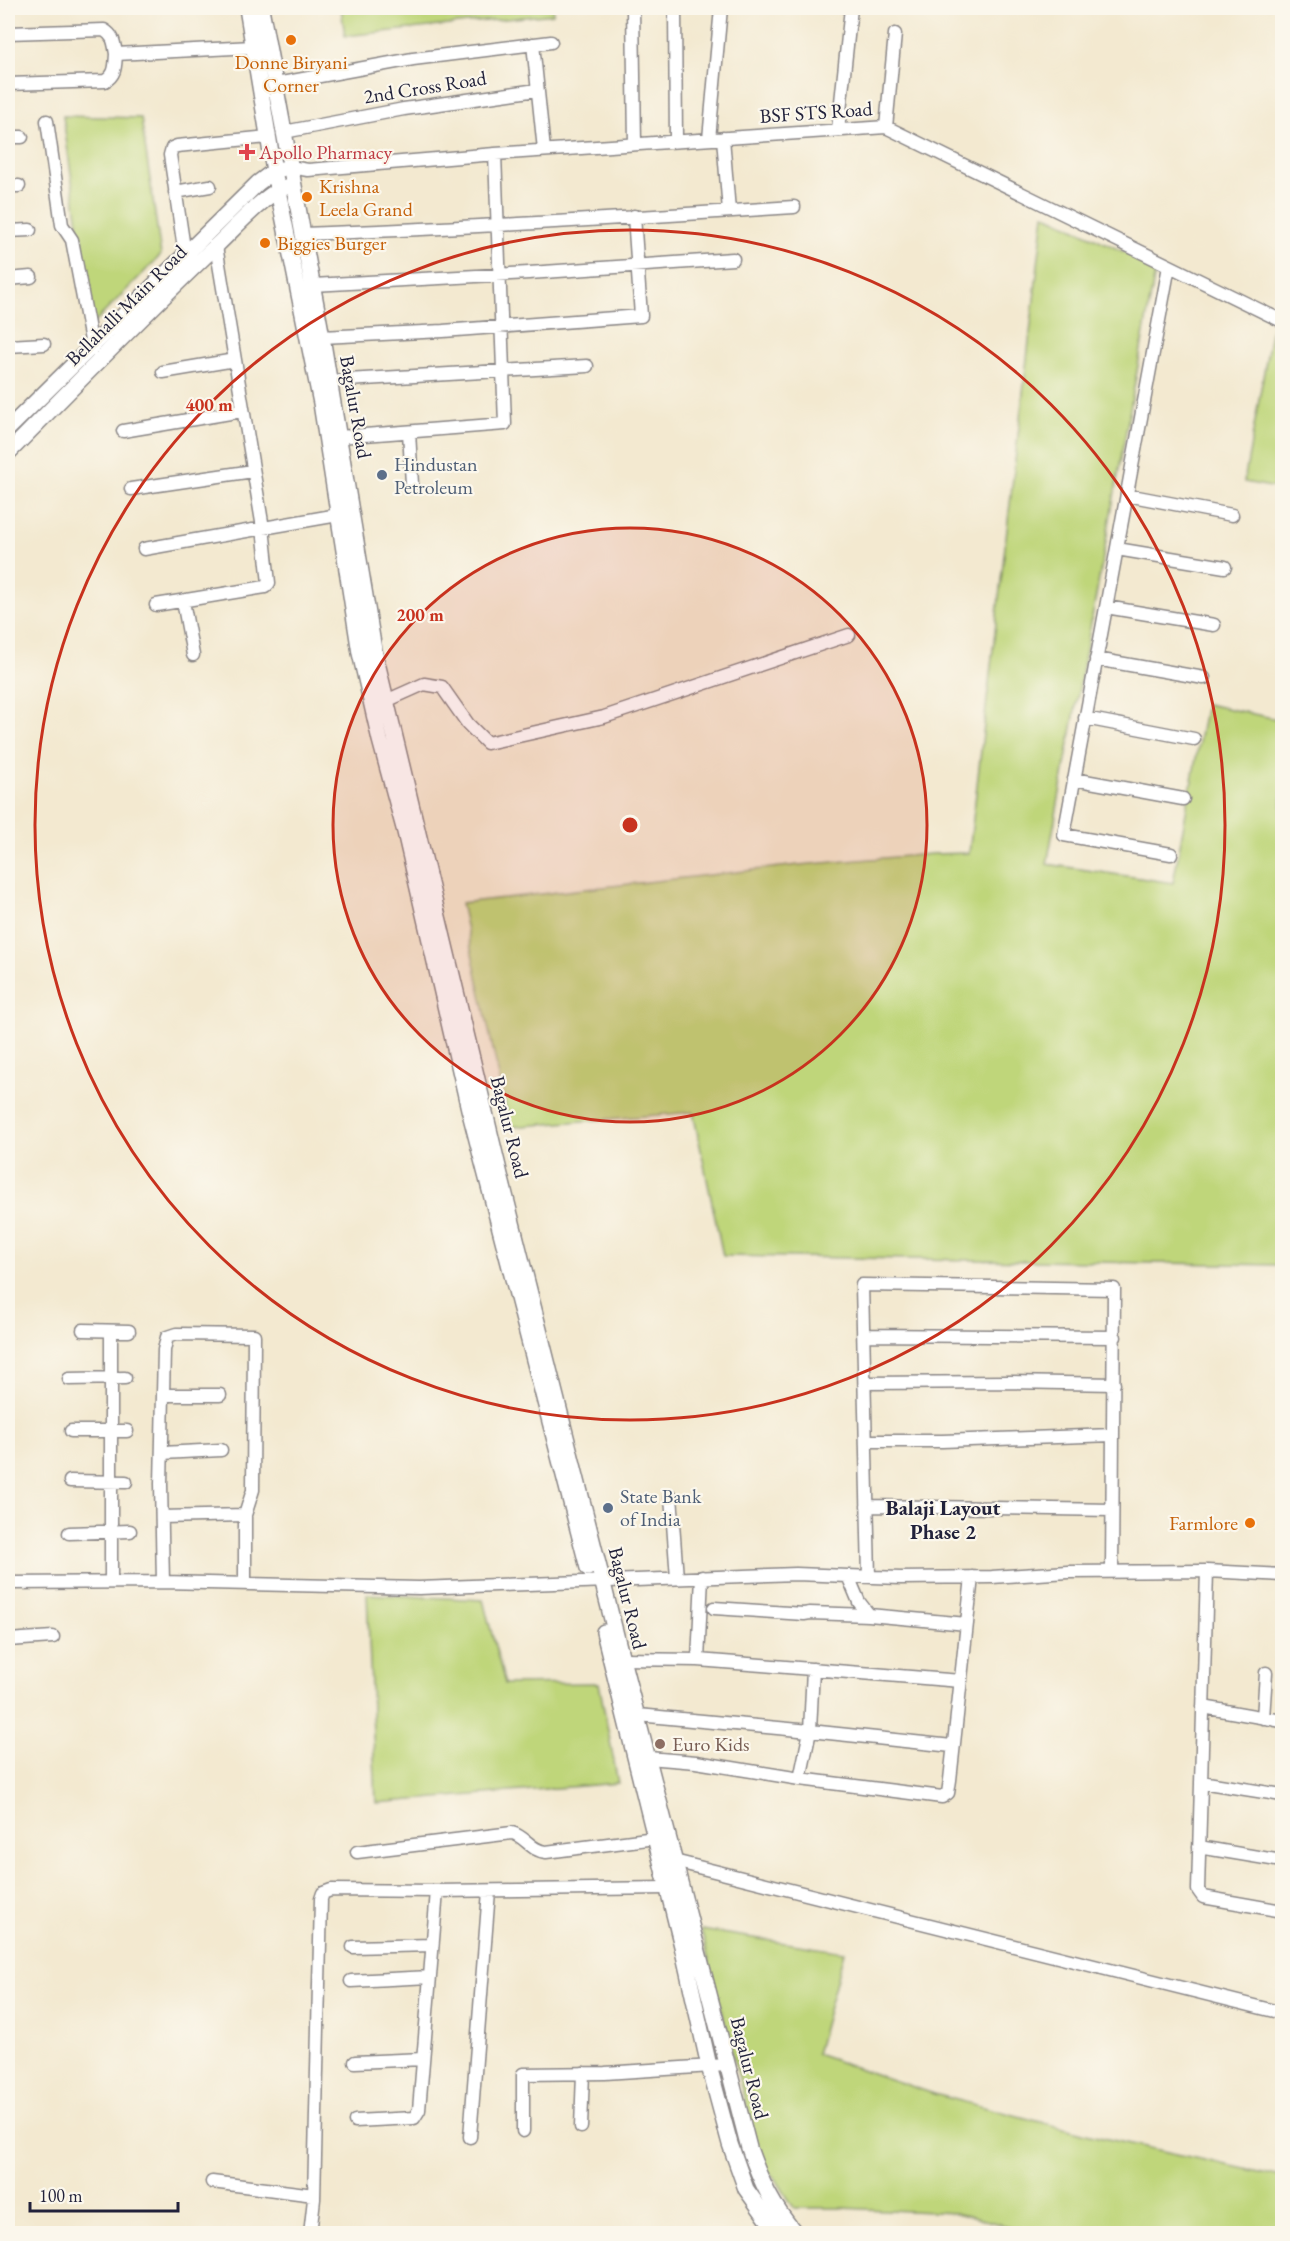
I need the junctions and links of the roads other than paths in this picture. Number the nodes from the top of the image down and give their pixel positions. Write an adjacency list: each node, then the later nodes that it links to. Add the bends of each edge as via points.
1 (247, 8): 11 (main road, Bagalur Road)
2 (261, 8): 14 (main road, Bagalur Road)
3 (633, 8): 26 (street)
4 (675, 8): 25 (street)
5 (722, 8): 24 (street)
6 (851, 8): 18 (street)
7 (8, 33): 12 (street, via 104,30 114,40)
8 (895, 34): 17 (street)
9 (551, 42): 10 (street)
10 (533, 44): 14 (street, via 413,59); 15 (street)
11 (253, 47): 12 (street); 22 (main road, Bagalur Road)
12 (116, 54): 13 (street, via 115,70 105,81)
13 (8, 84)
14 (276, 84): 19 (main road, Bagalur Road)
15 (537, 90): 19 (street, 2nd Cross Road, via 404,109); 27 (street)
16 (47, 121): 57 (street, via 62,225 72,240)
17 (886, 127): 18 (street, BSF STS Road); 47 (street, BSF STS Road)
18 (838, 130): 23 (street, BSF STS Road)
19 (284, 132): 29 (main road, Bagalur Road)
20 (22, 136): 21 (street)
21 (8, 137)
22 (268, 138): 31 (main road, Bagalur Road); 35 (street, via 174,147 170,156)
23 (723, 138): 24 (street, BSF STS Road); 37 (street)
24 (709, 139): 25 (street, BSF STS Road)
25 (676, 141): 26 (street, BSF STS Road)
26 (635, 144): 27 (street, BSF STS Road)
27 (544, 150): 28 (street, BSF STS Road)
28 (495, 154): 30 (street, BSF STS Road); 39 (street)
29 (290, 167): 30 (street, BSF STS Road); 31 (main road); 33 (main road, Bagalur Road)
30 (308, 170): 33 (street)
31 (274, 171): 34 (main road, Bagalur Road); 44 (main road, Bellahalli Main Road)
32 (210, 186): 35 (street)
33 (295, 186): 34 (main road); 42 (main road, Bagalur Road)
34 (277, 190): 43 (main road, Bellahalli Main Road); 73 (main road, Bagalur Road, via 321,403)
35 (175, 192): 44 (street)
36 (794, 207): 37 (street)
37 (729, 211): 38 (street)
38 (634, 216): 39 (street); 46 (street)
39 (497, 226): 42 (street); 48 (street)
40 (30, 230): 41 (street)
41 (8, 231)
42 (304, 234): 51 (main road, Bagalur Road)
43 (216, 246): 58 (street); 68 (main road, Bellahalli Main Road)
44 (185, 255): 57 (main road, Bellahalli Main Road)
45 (733, 259): 46 (street)
46 (638, 266): 48 (street); 53 (street, via 641,316)
47 (1169, 266): 52 (street, BSF STS Road); 72 (street)
48 (500, 275): 51 (street); 53 (street)
49 (31, 277): 50 (street)
50 (8, 279)
51 (313, 285): 54 (main road, Bagalur Road)
52 (1282, 321)
53 (501, 327): 54 (street); 60 (street)
54 (322, 337): 62 (main road, Bagalur Road)
55 (44, 344): 56 (street)
56 (8, 346)
57 (92, 346): 64 (main road, Bellahalli Main Road)
58 (235, 360): 61 (street); 63 (street)
59 (587, 366): 60 (street)
60 (503, 370): 62 (street); 66 (street, via 505,424)
61 (164, 372)
62 (330, 381): 67 (main road, Bagalur Road)
63 (242, 411): 65 (street); 69 (street)
64 (8, 429)
65 (123, 431)
66 (409, 432): 67 (street); 70 (street)
67 (339, 437): 87 (main road, Bagalur Road)
68 (8, 453)
69 (253, 471): 71 (street); 75 (street)
70 (412, 484)
71 (131, 489)
72 (1127, 495): 74 (street); 77 (street)
73 (338, 514): 75 (street); 93 (main road, Bagalur Road, via 355,628 380,740)
74 (1232, 515)
75 (263, 528): 76 (street); 79 (street, via 269,586)
76 (144, 549)
77 (1117, 549): 78 (street); 81 (street)
78 (1225, 567)
79 (183, 601): 80 (street); 84 (street)
80 (156, 605)
81 (1106, 607): 82 (street); 85 (street)
82 (1214, 624)
83 (849, 635): 87 (street, via 604,717 487,743 442,687 424,684)
84 (193, 655)
85 (1096, 659): 86 (street); 88 (street)
86 (1203, 678)
87 (386, 701): 93 (main road, Bagalur Road)
88 (1085, 718): 89 (street); 90 (street)
89 (1194, 739)
90 (1074, 779): 91 (street); 92 (street, via 1064,835)
91 (1183, 798)
92 (1171, 854)
93 (493, 1176): 134 (main road, Bagalur Road, via 520,1251)
94 (83, 1330): 95 (street)
95 (111, 1331): 96 (street); 99 (street)
96 (129, 1331)
97 (865, 1335): 98 (street); 98 (street, via 862,1285 1114,1289); 102 (street)
98 (1115, 1337): 103 (street)
99 (111, 1378): 100 (street); 101 (street); 107 (street)
100 (125, 1378)
101 (69, 1379)
102 (865, 1383): 103 (street); 110 (street)
103 (1114, 1384): 109 (street)
104 (163, 1395): 105 (street); 112 (street); 119 (street, via 167,1337 254,1335 253,1490)
105 (220, 1395)
106 (71, 1431): 107 (street)
107 (111, 1431): 108 (street); 114 (street)
108 (127, 1431)
109 (1113, 1435): 110 (street); 118 (street)
110 (866, 1441): 117 (street)
111 (221, 1450): 112 (street)
112 (162, 1453): 120 (street)
113 (70, 1481): 114 (street)
114 (111, 1481): 115 (street); 121 (street)
115 (126, 1482)
116 (671, 1496): 131 (street)
117 (867, 1506): 118 (street); 128 (street)
118 (1112, 1510): 124 (street)
119 (245, 1515): 120 (street); 136 (street)
120 (162, 1517): 133 (street)
121 (111, 1532): 122 (street); 123 (street); 132 (street)
122 (130, 1532)
123 (69, 1533)
124 (1112, 1571): 125 (street); 130 (street)
125 (1207, 1571): 126 (street); 147 (street)
126 (1282, 1575)
127 (848, 1576): 128 (street); 129 (street); 138 (street)
128 (869, 1576): 130 (street)
129 (702, 1577): 131 (street); 143 (street)
130 (972, 1577): 139 (street)
131 (676, 1578): 134 (street)
132 (111, 1582): 133 (street); 135 (street)
133 (163, 1582): 136 (street)
134 (597, 1582): 136 (street, via 419,1588); 142 (main road, Bagalur Road); 157 (main road, Bagalur Road)
135 (8, 1583)
136 (245, 1584)
137 (714, 1608): 138 (street)
138 (869, 1616): 139 (street)
139 (967, 1624): 146 (street)
140 (53, 1637): 141 (street)
141 (8, 1640)
142 (622, 1659): 143 (street); 148 (main road, Bagalur Road)
143 (698, 1660): 144 (street)
144 (813, 1670): 146 (street); 151 (street)
145 (1266, 1673): 149 (street)
146 (961, 1681): 152 (street)
147 (1203, 1707): 149 (street); 155 (street)
148 (638, 1715): 151 (street); 153 (main road, Bagalur Road)
149 (1263, 1718): 150 (street)
150 (1282, 1721)
151 (810, 1731): 152 (street); 154 (street)
152 (952, 1746): 154 (street, via 948,1793 942,1797)
153 (648, 1758): 154 (street, via 696,1761); 160 (main road, Bagalur Road)
154 (800, 1779)
155 (1201, 1782): 156 (street); 158 (street)
156 (1282, 1795)
157 (655, 1838): 159 (street, via 546,1852 512,1833); 160 (main road, Bagalur Road)
158 (1199, 1847): 161 (street); 165 (street, via 1199,1894)
159 (357, 1852)
160 (668, 1862): 162 (main road, Bagalur Road); 170 (street); 173 (main road, Bagalur Road)
161 (1282, 1862)
162 (667, 1888): 163 (street); 174 (main road, Bagalur Road)
163 (489, 1890): 164 (street); 179 (street)
164 (437, 1891): 166 (street); 181 (street, via 323,1893)
165 (1282, 1911)
166 (432, 1945): 167 (street); 168 (street)
167 (353, 1947)
168 (430, 1977): 169 (street); 171 (street)
169 (351, 1981)
170 (1282, 2013)
171 (423, 2060): 172 (street); 176 (street, via 419,2110 414,2118)
172 (355, 2062)
173 (727, 2065): 174 (street); 184 (main road, Bagalur Road, via 762,2185)
174 (709, 2066): 175 (street); 183 (main road, Bagalur Road, via 746,2189)
175 (583, 2073): 177 (street); 178 (street, via 524,2074)
176 (355, 2121)
177 (581, 2127)
178 (523, 2131)
179 (471, 2137)
180 (212, 2182): 181 (street)
181 (314, 2195): 182 (street)
182 (310, 2234)
183 (778, 2234)
184 (796, 2234)

